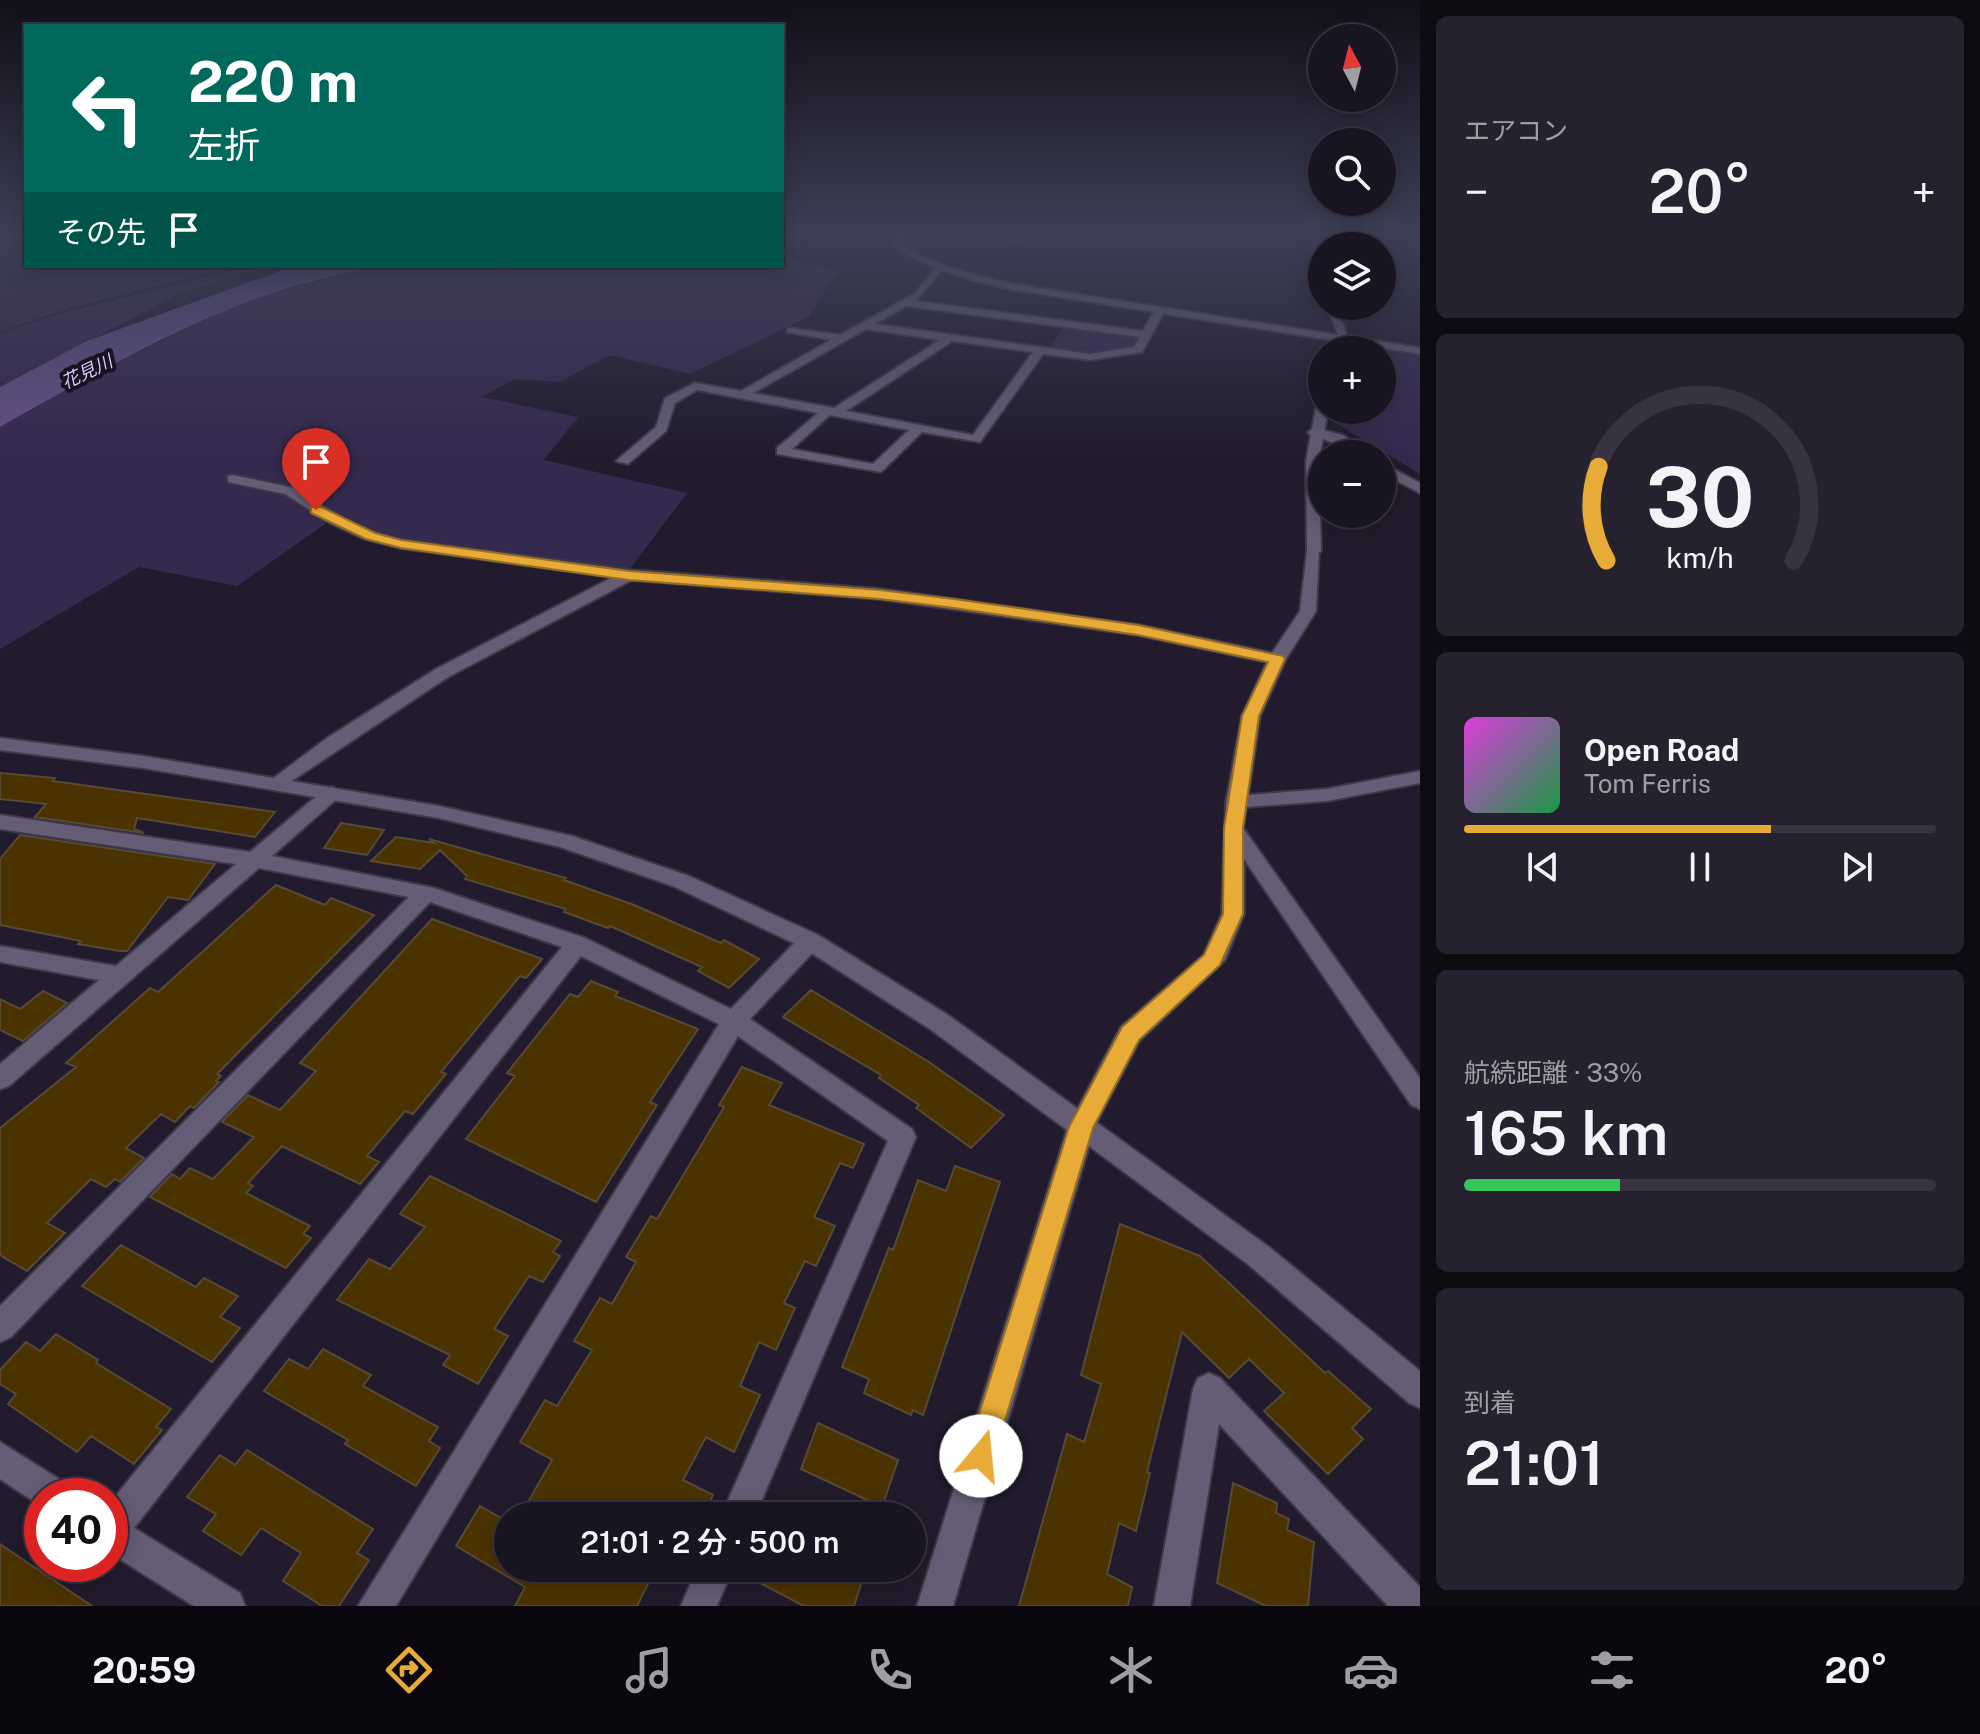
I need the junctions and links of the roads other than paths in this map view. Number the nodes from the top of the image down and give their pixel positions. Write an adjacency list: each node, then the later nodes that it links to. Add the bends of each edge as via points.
1 (899, 306): 5 (street)
2 (926, 306): 7 (street)
3 (1133, 306): 4 (street)
4 (1160, 310): 7 (street); 9 (street)
5 (864, 326): 8 (street); 10 (street)
6 (792, 330): 10 (street)
7 (1146, 335): 12 (street, via 1138,350 1090,357)
8 (950, 338): 12 (street); 15 (street)
9 (1308, 338)
10 (842, 339): 14 (street)
11 (1396, 349): 13 (street)
12 (1040, 350): 17 (street, via 976,439)
13 (1420, 351)
14 (744, 394): 15 (street); 20 (street, via 695,386 669,401 662,428)
15 (832, 411): 17 (street); 17 (street, via 782,451 876,469)
16 (1317, 424): 18 (street)
17 (919, 428)
18 (1314, 432): 19 (street); 25 (street, via 1308,611)
19 (1342, 440)
20 (623, 461)
21 (1396, 475): 23 (street)
22 (233, 479): 24 (street, via 289,491 337,521 401,544)
23 (1420, 489)
24 (629, 575): 25 (street, via 895,596 1138,630); 28 (street, via 442,673)
25 (1277, 659): 30 (street, via 1251,716)
26 (0, 744): 28 (street)
27 (1420, 777): 30 (street, via 1327,795)
28 (278, 784): 29 (street)
29 (332, 793): 33 (street); 35 (street, via 565,841 681,881)
30 (1236, 802): 32 (street)
31 (0, 822): 33 (street)
32 (1233, 828): 41 (street); 42 (street, via 1233,914 1213,960 1130,1034)
33 (255, 860): 34 (street); 38 (street)
34 (426, 893): 36 (street); 43 (street)
35 (810, 941): 39 (street); 42 (street, via 939,1022)
36 (577, 944): 39 (street); 48 (street)
37 (0, 954): 38 (street)
38 (118, 975): 40 (street)
39 (734, 1021): 47 (street, via 903,1137); 52 (street)
40 (0, 1079)
41 (1420, 1098)
42 (1081, 1127): 44 (street, via 1259,1256); 54 (street)
43 (0, 1327)
44 (1420, 1392)
45 (0, 1459): 46 (street)
46 (28, 1478)
47 (744, 1502)
48 (128, 1508)
49 (128, 1543): 51 (street)
50 (709, 1582): 53 (street)
51 (227, 1606)
52 (376, 1606)
53 (699, 1606)
54 (935, 1606)
55 (1172, 1606): 56 (street, via 1209,1389)
56 (1413, 1606)

